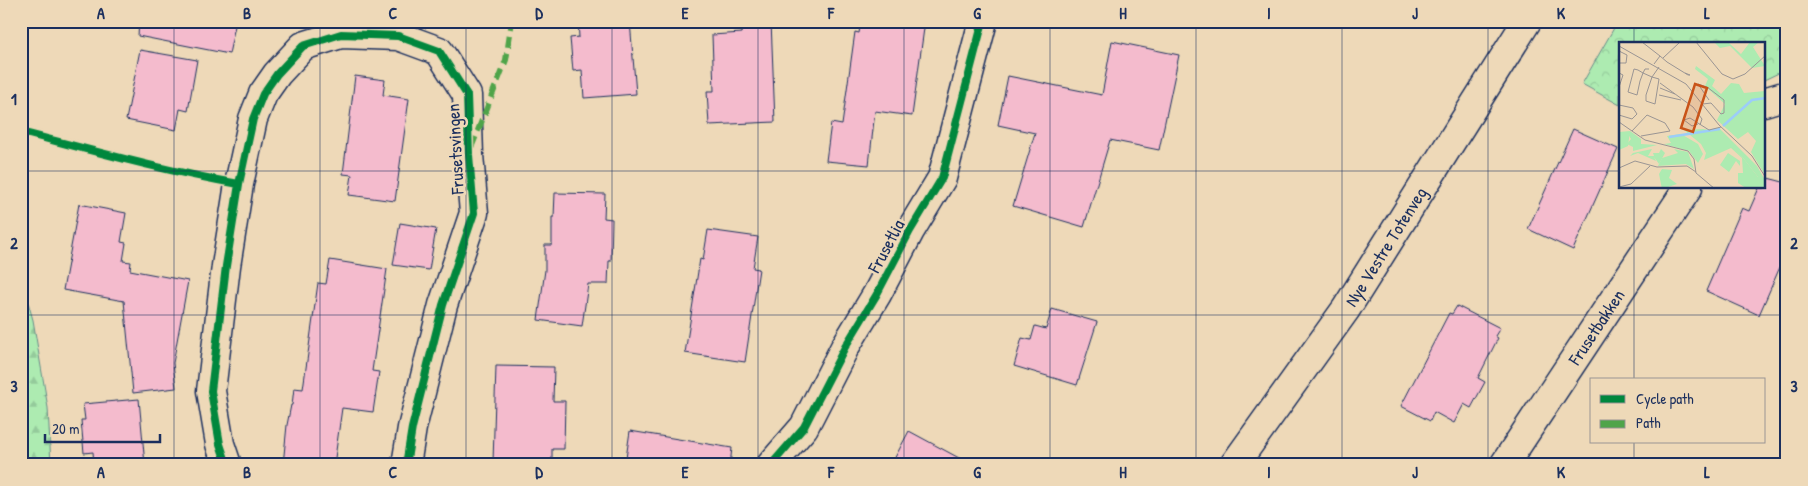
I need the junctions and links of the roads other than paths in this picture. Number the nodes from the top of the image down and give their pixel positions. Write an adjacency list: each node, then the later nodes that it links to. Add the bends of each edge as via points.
1 (983, 21): 8 (street, Frusetlia, via 942,178 804,427)
2 (1527, 21): 9 (street, Nye Vestre Totenveg, via 1346,309)
3 (1787, 95): 4 (street)
4 (1766, 101)
5 (1687, 189): 10 (street, Frusetbakken)
6 (227, 465): 7 (street, Frusetsvingen, via 211,391 226,266 253,119 263,94 303,46 341,34 398,36 439,51 467,95 474,213 443,305)
7 (406, 465)
8 (771, 465)
9 (1234, 465)
10 (1504, 465)

